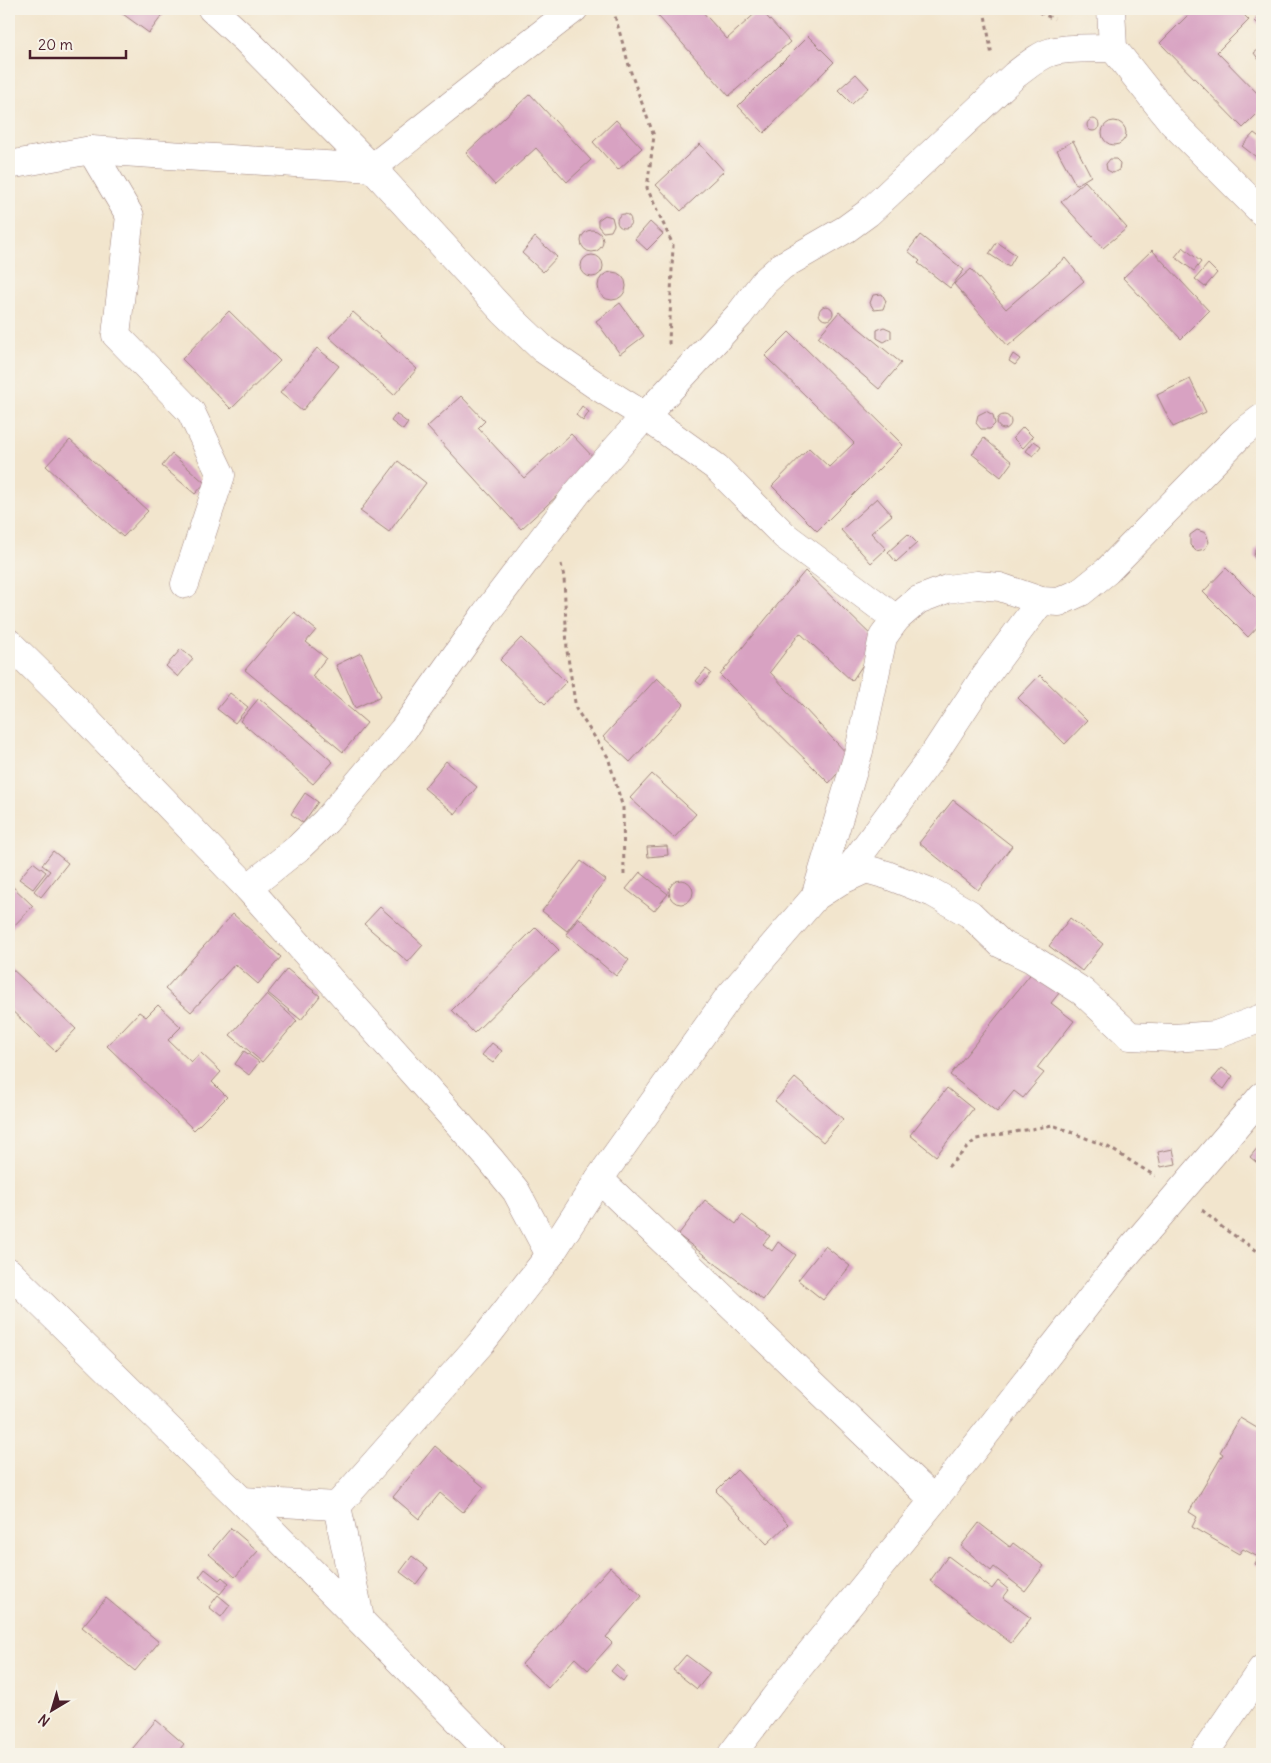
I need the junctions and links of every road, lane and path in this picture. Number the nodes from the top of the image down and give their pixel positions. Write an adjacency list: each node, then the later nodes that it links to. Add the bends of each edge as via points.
1 (212, 9): 9 (street)
2 (574, 9): 9 (street)
3 (613, 9): 11 (path, via 632,76 654,136 647,188 673,245 668,343)
4 (984, 9): 6 (path)
5 (1115, 22): 6 (street, via 1063,50 1035,60); 10 (street, via 1172,122)
6 (998, 91): 11 (street, via 868,213 782,266 764,282 740,315)
7 (91, 150): 8 (street); 9 (street); 15 (street, via 130,216 116,335 191,412 221,475)
8 (9, 165)
9 (372, 168): 12 (street, via 504,312 543,349)
10 (1262, 212)
11 (690, 368): 12 (street)
12 (645, 416): 14 (street, via 578,492); 17 (street, via 716,467 786,536)
13 (1262, 418): 16 (street, via 1241,434 1088,587 1059,602)
14 (554, 525): 19 (path, via 564,577 567,651 576,709 608,757 623,808); 21 (street, via 486,613 403,730 326,821)
15 (185, 584)
16 (1041, 601): 17 (street, via 1000,587 977,585 947,589 918,600); 20 (street)
17 (896, 619): 22 (street, via 883,636 858,751)
18 (9, 643): 21 (street)
19 (624, 876)
20 (840, 881): 22 (street); 23 (street, via 866,870 933,893 970,914 1001,944 1032,959 1083,992 1130,1036 1216,1035)
21 (248, 888): 29 (street, via 490,1159 516,1191)
22 (815, 897): 26 (street, via 728,998)
23 (1262, 1018)
24 (1262, 1096): 27 (street)
25 (948, 1167): 27 (path, via 976,1139 1053,1125 1108,1147)
26 (599, 1179): 29 (street); 31 (street)
27 (1181, 1192): 28 (path, via 1223,1228); 31 (street, via 1119,1263)
28 (1262, 1254)
29 (550, 1255): 33 (street, via 482,1342)
30 (9, 1272): 32 (street)
31 (934, 1500): 37 (street, via 786,1682)
32 (242, 1501): 33 (street); 34 (street)
33 (337, 1506): 34 (street)
34 (360, 1618): 36 (street)
35 (1262, 1669): 38 (street)
36 (492, 1754)
37 (732, 1754)
38 (1204, 1754)

